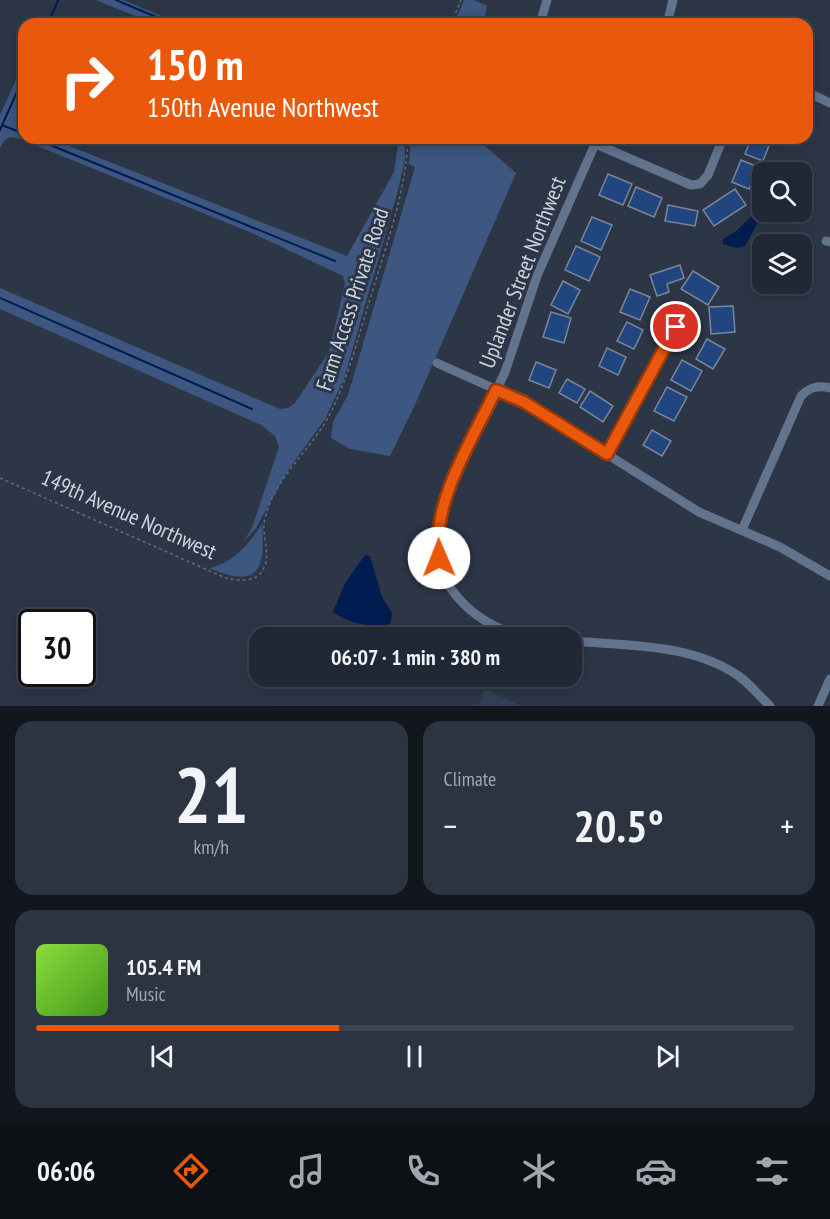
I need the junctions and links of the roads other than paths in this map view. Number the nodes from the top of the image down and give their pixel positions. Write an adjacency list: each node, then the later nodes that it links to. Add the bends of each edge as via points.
1 (547, 0): 3 (street)
2 (673, 0): 4 (street)
3 (542, 18)
4 (668, 18)
5 (813, 95): 6 (street)
6 (830, 102)
7 (595, 144): 8 (street, via 691,185 700,184 708,175); 12 (street, Uplander Street Northwest, via 537,276 518,339)
8 (721, 144)
9 (676, 327): 13 (street)
10 (437, 363): 12 (street)
11 (830, 388): 14 (street, via 807,390 796,403)
12 (496, 390): 13 (street, via 524,402); 16 (street, Uplander Street Northwest, via 443,503 437,546 441,571 462,603)
13 (607, 454): 14 (street, via 699,512)
14 (742, 530): 15 (street, via 806,560)
15 (830, 576)
16 (498, 627)
17 (582, 642): 19 (street, via 687,653 740,678)
18 (830, 679): 20 (street)
19 (770, 706)
20 (818, 706)

